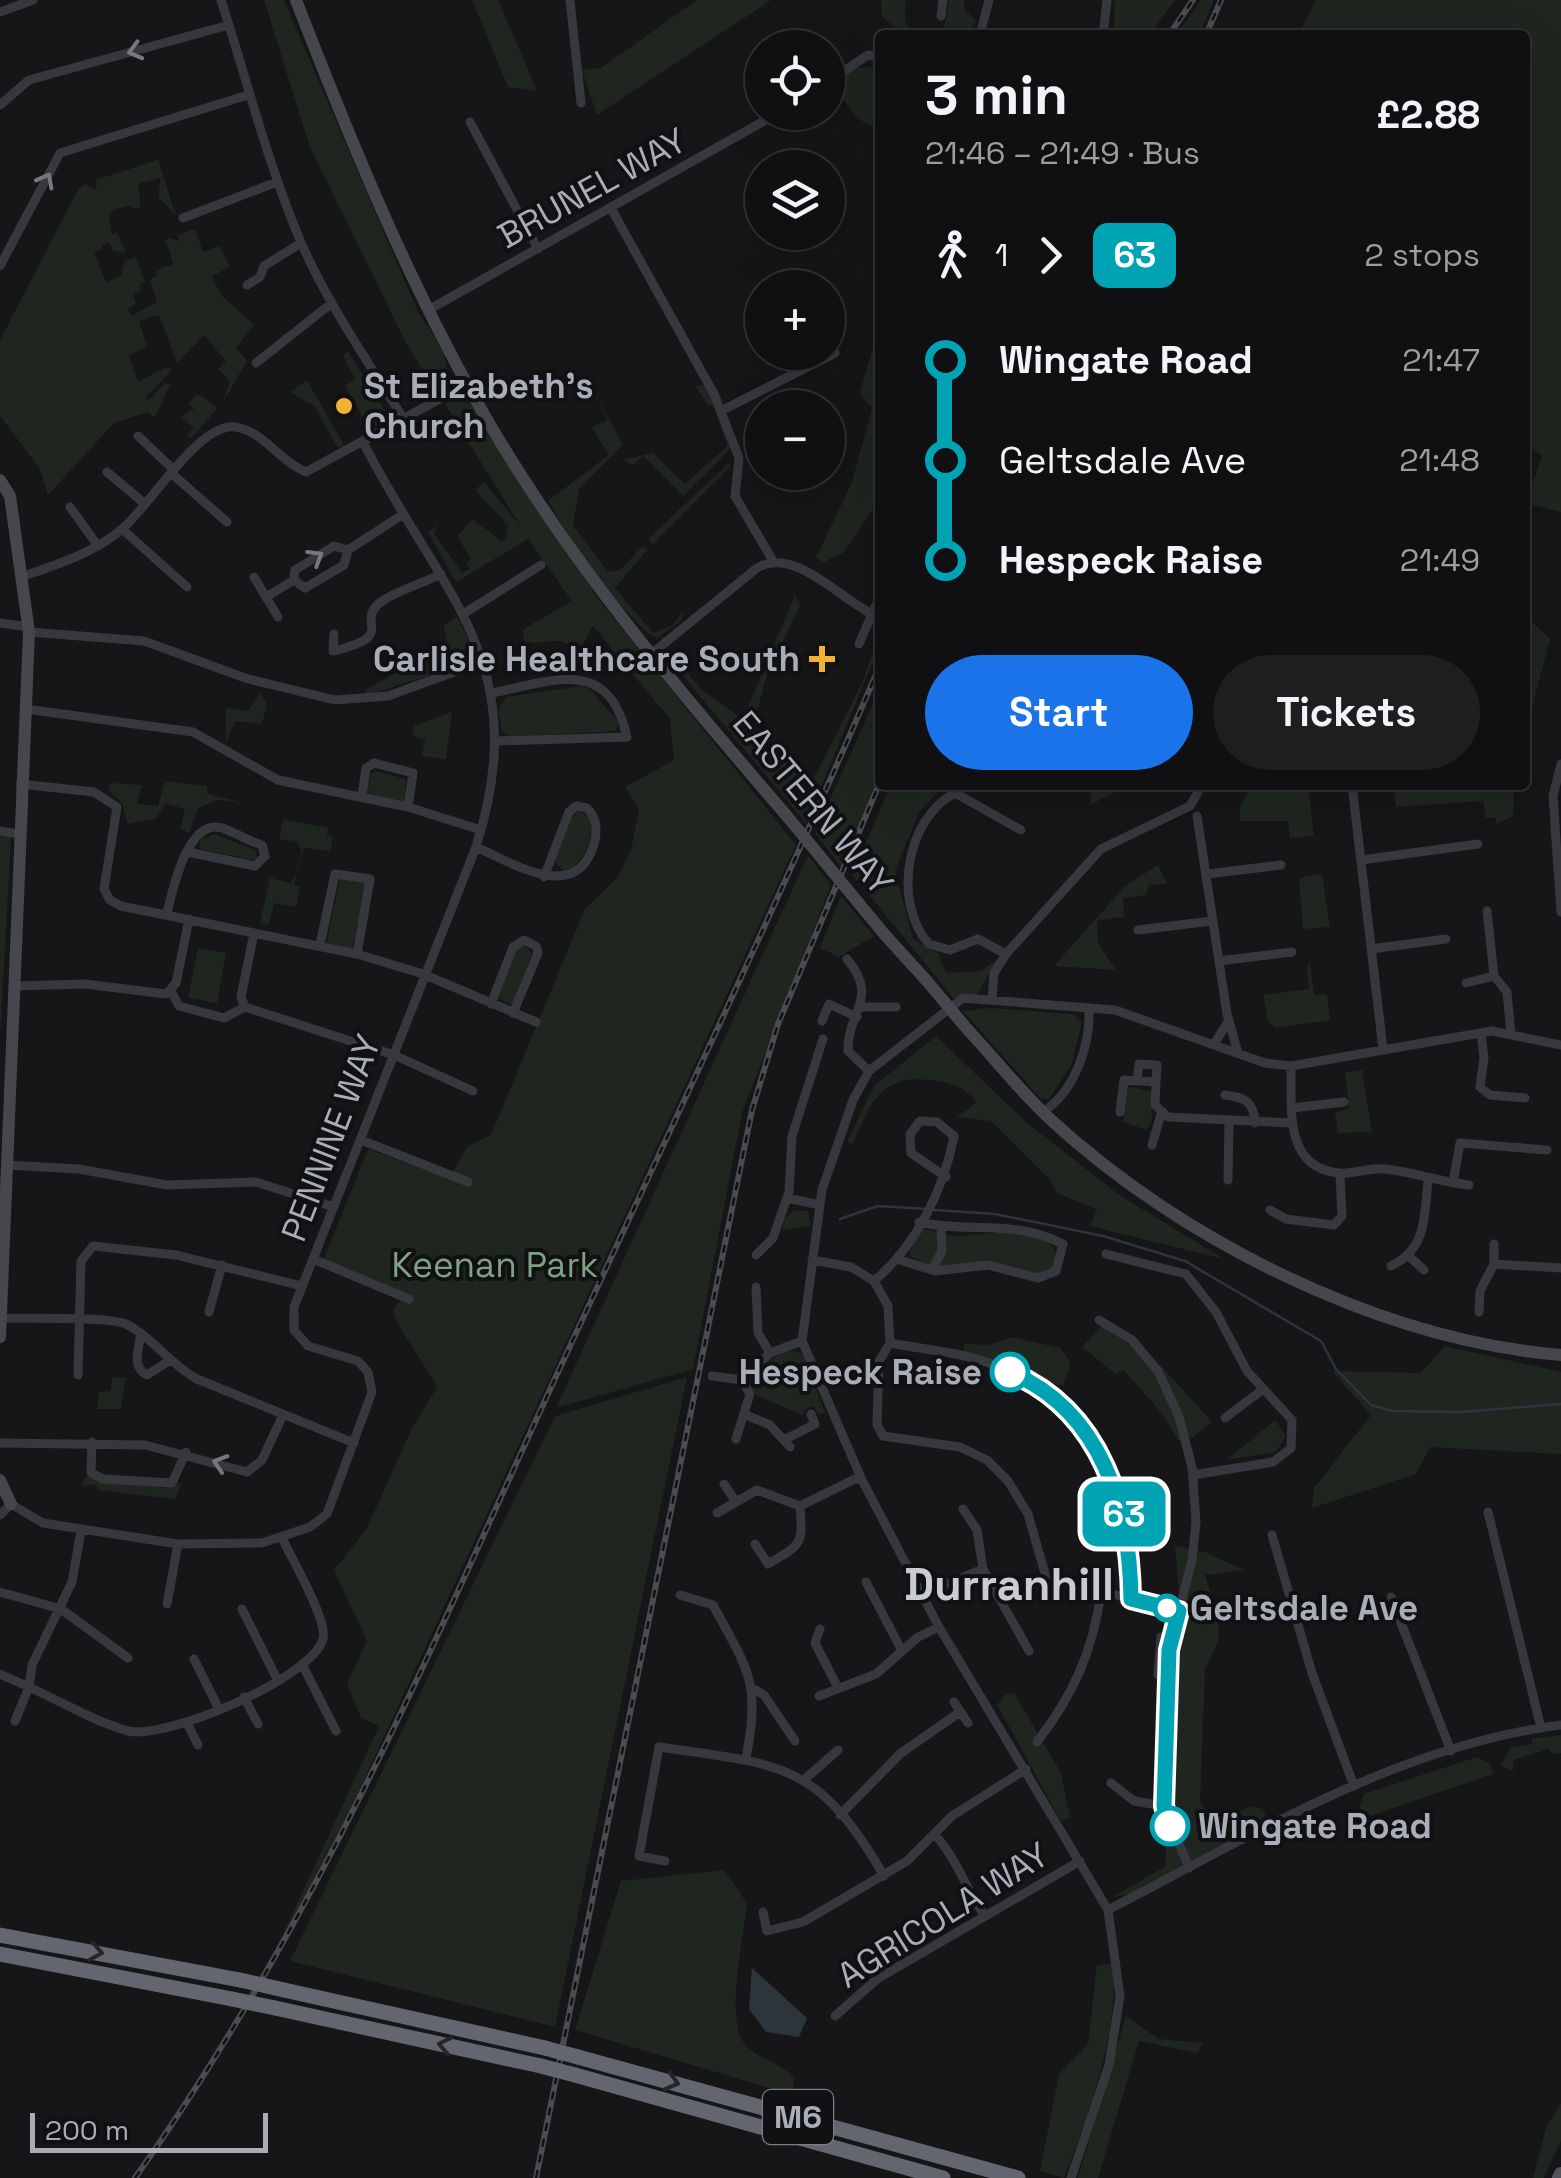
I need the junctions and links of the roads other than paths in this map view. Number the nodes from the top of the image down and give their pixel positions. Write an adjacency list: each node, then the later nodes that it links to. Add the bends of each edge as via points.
1 (33, 0): 8 (street)
2 (221, 0): 10 (street)
3 (296, 0): 28 (street, EASTERN WAY)
4 (570, 0): 16 (street)
5 (942, 0): 9 (street)
6 (989, 0): 11 (street)
7 (1107, 0): 12 (street)
8 (0, 12)
9 (941, 16)
10 (230, 26): 15 (street); 17 (street, one-way to 17, via 29,80)
11 (981, 30)
12 (1104, 30)
13 (875, 56): 14 (street)
14 (845, 71)
15 (248, 95): 20 (street); 25 (street, one-way to 15, via 60,153)
16 (581, 103)
17 (0, 105)
18 (470, 122): 24 (street)
19 (749, 130): 21 (street, BRUNEL WAY)
20 (278, 182): 22 (street); 23 (street)
21 (612, 210): 24 (street, BRUNEL WAY); 32 (street)
22 (183, 218)
23 (301, 243): 26 (street); 27 (street)
24 (538, 249): 28 (street, BRUNEL WAY)
25 (0, 266)
26 (247, 285)
27 (332, 303): 29 (street); 33 (street)
28 (430, 309): 31 (street, EASTERN WAY)
29 (256, 363)
30 (802, 370): 32 (street)
31 (467, 384): 33 (street); 62 (street, EASTERN WAY, via 545,511)
32 (721, 411): 46 (street, via 739,458 735,496)
33 (403, 418): 35 (street)
34 (138, 436): 36 (street)
35 (363, 442): 36 (street, via 306,472 254,433 230,426); 41 (street, PENNINE WAY)
36 (172, 471): 39 (street); 42 (street)
37 (107, 472): 39 (street)
38 (0, 480): 49 (street, via 10,496)
39 (145, 504): 43 (street)
40 (70, 507): 44 (street)
41 (402, 515): 45 (street); 48 (street, PENNINE WAY)
42 (227, 522)
43 (122, 529): 44 (street); 52 (street)
44 (98, 546): 49 (street)
45 (348, 550): 51 (street, one-way to 45, via 296,570 334,546); 51 (street, via 344,565 305,588)
46 (773, 561): 56 (street, via 794,566); 62 (street)
47 (541, 565): 55 (street)
48 (441, 574): 55 (street, PENNINE WAY); 60 (street, via 380,603 365,644 333,651)
49 (24, 576): 59 (street)
50 (254, 577): 53 (street)
51 (294, 580): 53 (street)
52 (187, 587)
53 (266, 597): 57 (street)
54 (875, 607): 56 (street)
55 (463, 614): 63 (street, PENNINE WAY)
56 (872, 614): 61 (street)
57 (278, 617)
58 (0, 623): 59 (street)
59 (29, 630): 63 (street, via 144,641 279,688 335,700 388,696); 65 (street)
60 (334, 634)
61 (859, 644)
62 (650, 655): 133 (street, EASTERN WAY, bridge)
63 (484, 660): 64 (street, PENNINE WAY)
64 (492, 694): 66 (street, PENNINE WAY); 66 (street, via 575,676 592,679 622,715 627,737)
65 (26, 710): 68 (street); 71 (street, via 193,732 278,780)
66 (496, 741): 74 (street, PENNINE WAY, via 493,793)
67 (1561, 764): 86 (street, via 1552,796)
68 (20, 784): 77 (street); 87 (street, via 110,798 118,814 104,888 121,906)
69 (1199, 790): 97 (street, via 1190,806 1100,849)
70 (1353, 790): 81 (street)
71 (362, 796): 72 (street); 72 (street, via 366,768 374,763 407,768 413,773)
72 (408, 807): 74 (street)
73 (1197, 816): 83 (street)
74 (481, 830): 79 (street, PENNINE WAY)
75 (1021, 830): 97 (street, via 955,793 930,820 907,864 911,913 929,944 950,950 978,939)
76 (0, 832): 77 (street)
77 (18, 834): 103 (street)
78 (1478, 844): 81 (street)
79 (476, 847): 84 (street); 100 (street, PENNINE WAY)
80 (188, 852): 80 (street, via 209,827 262,845 265,856 256,866); 87 (street)
81 (1361, 860): 94 (street)
82 (1282, 865): 83 (street)
83 (1206, 874): 89 (street)
84 (544, 877): 84 (street, via 560,879 588,859 596,822 587,808 569,812)
85 (1488, 911): 101 (street)
86 (1561, 912)
87 (167, 913): 88 (street)
88 (189, 918): 91 (street); 104 (street)
89 (1212, 921): 90 (street); 99 (street)
90 (1138, 930)
91 (254, 933): 93 (street); 107 (street, via 241,997)
92 (1446, 939): 94 (street)
93 (320, 945): 96 (street); 96 (street, via 333,877 341,872 372,883)
94 (1371, 949): 120 (street)
95 (1292, 952): 99 (street)
96 (357, 954): 100 (street)
97 (1006, 954): 105 (street, via 994,973)
98 (847, 959): 110 (street, via 859,973)
99 (1218, 961): 112 (street)
100 (423, 974): 106 (street); 122 (street, PENNINE WAY)
101 (1494, 976): 102 (street); 116 (street, via 1507,992)
102 (1466, 982)
103 (13, 986): 104 (street); 141 (street)
104 (171, 991): 107 (street, via 179,1006 224,1018)
105 (992, 1000): 109 (street); 124 (street, via 955,1002)
106 (492, 1004): 111 (street); 111 (street, via 513,947 524,940 538,954)
107 (245, 1007): 122 (street)
108 (896, 1008): 110 (street)
109 (1089, 1010): 119 (street, via 1139,1016); 133 (street, via 1082,1059)
110 (859, 1012): 113 (street, via 829,1004); 124 (street, via 848,1051)
111 (514, 1013): 114 (street)
112 (1229, 1020): 119 (street); 121 (street)
113 (822, 1021)
114 (536, 1022)
115 (1481, 1033): 116 (street); 120 (street); 129 (street, via 1480,1087 1490,1095)
116 (1511, 1034): 118 (street)
117 (823, 1040): 149 (street, via 792,1136)
118 (1560, 1042)
119 (1214, 1044): 121 (street)
120 (1383, 1049): 123 (street)
121 (1238, 1053): 123 (street)
122 (394, 1055): 127 (street); 138 (street, PENNINE WAY)
123 (1291, 1066): 131 (street)
124 (869, 1071): 150 (street)
125 (1137, 1080): 126 (street); 126 (street, via 1139,1064 1158,1064); 134 (street, via 1124,1080)
126 (1156, 1082): 132 (street, via 1155,1106)
127 (473, 1090)
128 (1225, 1095): 136 (street, via 1246,1100)
129 (1525, 1098)
130 (1344, 1102): 131 (street)
131 (1292, 1108): 137 (street)
132 (1162, 1111): 135 (street, via 1168,1117); 139 (street)
133 (1043, 1112): 184 (street, EASTERN WAY, via 1169,1211 1253,1264 1420,1324)
134 (1120, 1112)
135 (1229, 1120): 136 (street); 144 (street)
136 (1254, 1123): 137 (street)
137 (1292, 1123): 142 (street, via 1302,1156)
138 (361, 1140): 146 (street); 151 (street, PENNINE WAY)
139 (1152, 1145)
140 (1547, 1150): 147 (street, via 1460,1143)
141 (6, 1164): 151 (street, via 167,1185 256,1182); 176 (street)
142 (1340, 1174): 145 (street, via 1385,1169); 154 (street, via 1342,1216)
143 (946, 1177): 143 (street, via 954,1136 938,1122 920,1121 910,1134 911,1153); 153 (street)
144 (1228, 1180)
145 (1428, 1181): 147 (street); 160 (street, via 1424,1225)
146 (468, 1182)
147 (1453, 1183): 148 (street)
148 (1469, 1185)
149 (787, 1198): 150 (street); 159 (street, via 773,1238)
150 (820, 1205): 162 (street)
151 (334, 1207): 161 (street, PENNINE WAY)
152 (1270, 1210): 154 (street, via 1286,1219)
153 (919, 1222): 155 (street); 163 (street)
154 (1334, 1224): 156 (street)
155 (942, 1226): 168 (street, via 942,1251); 168 (street, via 1010,1226 1063,1244 1056,1271 1038,1278 988,1265)
156 (1339, 1240)
157 (1494, 1244): 164 (street)
158 (1106, 1254): 189 (street, via 1186,1274)
159 (756, 1255)
160 (1410, 1256): 166 (street); 169 (street)
161 (313, 1259): 171 (street, PENNINE WAY); 173 (street)
162 (812, 1260): 170 (street); 181 (street)
163 (900, 1260): 168 (street); 170 (street)
164 (1494, 1264): 167 (street); 175 (street, via 1480,1291)
165 (222, 1265): 171 (street); 174 (street); 178 (street, via 93,1246 82,1261)
166 (1390, 1266)
167 (1561, 1268)
168 (932, 1270)
169 (1424, 1270)
170 (874, 1281): 182 (street, via 888,1306)
171 (302, 1286): 197 (street, PENNINE WAY, via 294,1330 308,1346 358,1361 368,1372 372,1392)
172 (756, 1287): 183 (street, via 758,1333)
173 (408, 1300)
174 (209, 1312)
175 (1479, 1312)
176 (1, 1318): 178 (street); 180 (street)
177 (1099, 1320): 199 (street, via 1132,1340 1158,1371 1179,1417)
178 (80, 1322): 179 (street, via 122,1322); 186 (street)
179 (141, 1333): 185 (street); 185 (street, via 140,1371)
180 (0, 1337)
181 (802, 1340): 183 (street); 201 (street)
182 (890, 1343): 219 (street, via 880,1360 880,1433 960,1448 987,1460 1028,1514 1043,1574); 222 (street, via 980,1360 1024,1378 1072,1415 1107,1464 1125,1517)
183 (770, 1353): 188 (street)
184 (1561, 1355)
185 (169, 1362): 192 (street)
186 (78, 1375)
187 (712, 1376): 188 (street)
188 (742, 1380): 191 (street, via 750,1394)
189 (1262, 1390): 193 (street); 199 (street, via 1292,1420 1292,1448 1273,1462)
190 (810, 1414): 191 (street, via 815,1424 788,1443)
191 (746, 1415): 194 (street)
192 (283, 1416): 197 (street); 198 (street, one-way to 198, via 262,1460 247,1472)
193 (1225, 1418)
194 (736, 1439)
195 (92, 1442): 196 (street); 198 (street); 198 (street, via 92,1473 103,1479 172,1483)
196 (0, 1443)
197 (354, 1443): 212 (street, PENNINE WAY, via 327,1514)
198 (186, 1452)
199 (1192, 1476): 226 (street, via 1196,1522)
200 (0, 1480): 204 (street)
201 (862, 1480): 205 (street); 227 (street, via 927,1593)
202 (724, 1484): 203 (street)
203 (736, 1502): 205 (street, via 757,1490); 207 (street)
204 (12, 1504): 209 (street); 210 (street, PENNINE WAY, via 42,1524)
205 (800, 1506): 214 (street, via 797,1547 768,1564)
206 (963, 1510): 215 (street, via 977,1530)
207 (717, 1512)
208 (1488, 1512): 249 (street)
209 (0, 1515)
210 (81, 1530): 213 (street, PENNINE WAY); 224 (street)
211 (1272, 1536): 260 (street)
212 (283, 1540): 213 (street, PENNINE WAY); 233 (street, via 323,1626 316,1652)
213 (178, 1544): 223 (street)
214 (755, 1544)
215 (983, 1569): 217 (street); 230 (street)
216 (866, 1582): 229 (street)
217 (942, 1586)
218 (0, 1592): 224 (street)
219 (1101, 1592): 222 (street); 252 (street, via 1085,1665)
220 (680, 1595): 238 (street, via 713,1604)
221 (1392, 1597): 255 (street)
222 (1131, 1599): 226 (street)
223 (168, 1604)
224 (61, 1608): 231 (street); 237 (street, via 32,1665)
225 (242, 1609): 235 (street)
226 (1179, 1611): 261 (street, via 1168,1676)
227 (939, 1627): 229 (street); 257 (street)
228 (820, 1629): 236 (street, via 816,1642)
229 (902, 1651): 236 (street, via 876,1674)
230 (1029, 1651)
231 (128, 1658)
232 (194, 1660): 242 (street)
233 (303, 1666): 235 (street); 250 (street)
234 (0, 1674): 237 (street)
235 (278, 1679): 240 (street)
236 (837, 1686): 239 (street)
237 (29, 1687): 244 (street); 246 (street, via 128,1731)
238 (754, 1689): 251 (street); 256 (street)
239 (818, 1696)
240 (244, 1697): 242 (street); 247 (street)
241 (954, 1702): 243 (street)
242 (219, 1709): 246 (street)
243 (960, 1712): 245 (street); 262 (street, via 901,1753)
244 (15, 1721)
245 (968, 1722)
246 (186, 1723): 253 (street)
247 (258, 1724)
248 (1561, 1726): 249 (street)
249 (1541, 1728): 255 (street)
250 (336, 1730)
251 (795, 1741)
252 (1037, 1742)
253 (198, 1745)
254 (838, 1750): 258 (street)
255 (1451, 1751): 260 (street)
256 (746, 1758): 258 (street); 264 (street, via 659,1748 639,1856)
257 (1026, 1770): 263 (street, via 952,1816); 265 (street)
258 (805, 1779): 262 (street)
259 (1111, 1783): 261 (street, via 1134,1801)
260 (1354, 1786): 266 (street)
261 (1164, 1806): 266 (street)
262 (840, 1815): 267 (street)
263 (935, 1835): 267 (street); 270 (street)
264 (664, 1861)
265 (1080, 1862): 268 (street); 270 (street, AGRICOLA WAY)
266 (1189, 1868): 268 (street)
267 (884, 1876): 269 (street, via 774,1932 767,1931)
268 (1108, 1910): 276 (street, via 1120,1996 1109,2065)
269 (762, 1912)
270 (984, 1914): 273 (street, AGRICOLA WAY, via 877,1979)
271 (0, 1935): 275 (highway, M6, one-way to 275, bridge, via 545,2048)
272 (0, 1954): 274 (highway, M6, one-way to 272, bridge, via 540,2066)
273 (835, 2016)
274 (943, 2178)
275 (1018, 2178)
276 (1070, 2178)

